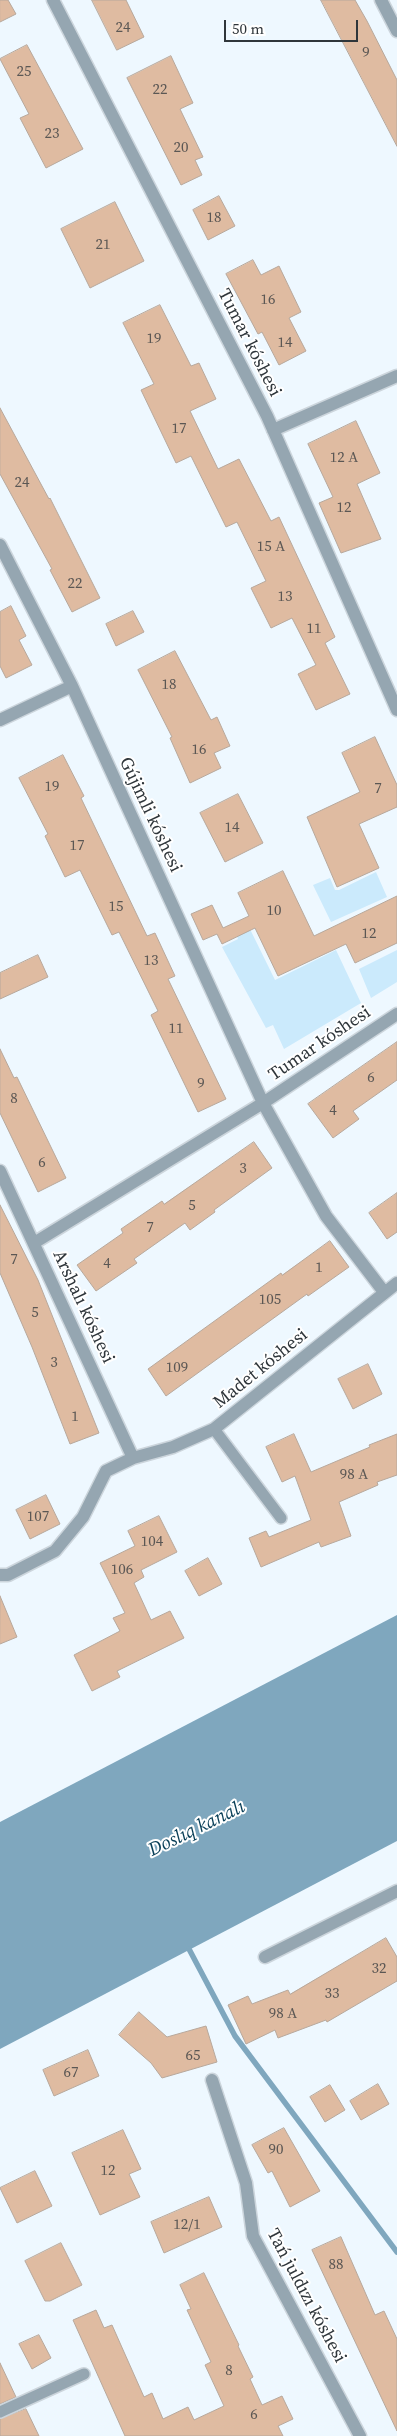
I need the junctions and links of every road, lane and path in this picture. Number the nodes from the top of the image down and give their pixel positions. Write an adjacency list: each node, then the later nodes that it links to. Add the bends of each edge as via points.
1 (53, 0): 5 (street, Tumar kóshesi)
2 (381, 0): 3 (street)
3 (397, 31)
4 (397, 376): 5 (street)
5 (273, 430): 8 (street, Tumar kóshesi)
6 (0, 545): 7 (street, Gújimli kóshesi)
7 (72, 686): 10 (street); 12 (street, Gújimli kóshesi)
8 (393, 694): 9 (street, Tumar kóshesi)
9 (397, 710)
10 (0, 720)
11 (397, 1014): 12 (street, Tumar kóshesi)
12 (263, 1103): 14 (street); 16 (street, Gújimli kóshesi, via 326,1216)
13 (0, 1172): 14 (street, Arshalı kóshesi)
14 (34, 1243): 18 (street, Arshalı kóshesi)
15 (397, 1283): 16 (street, Madet kóshesi)
16 (384, 1292): 17 (street, Madet kóshesi)
17 (214, 1430): 18 (street, Madet kóshesi, via 173,1447); 19 (lane)
18 (133, 1458): 20 (street, Madet kóshesi, via 106,1471 83,1517 55,1551)
19 (281, 1518)
20 (0, 1575)
21 (397, 1891): 22 (street)
22 (265, 1957)
23 (212, 2080): 26 (street, Tań juldızı kóshesi, via 246,2183 253,2236)
24 (84, 2374): 25 (lane)
25 (0, 2412)
26 (360, 2436)

